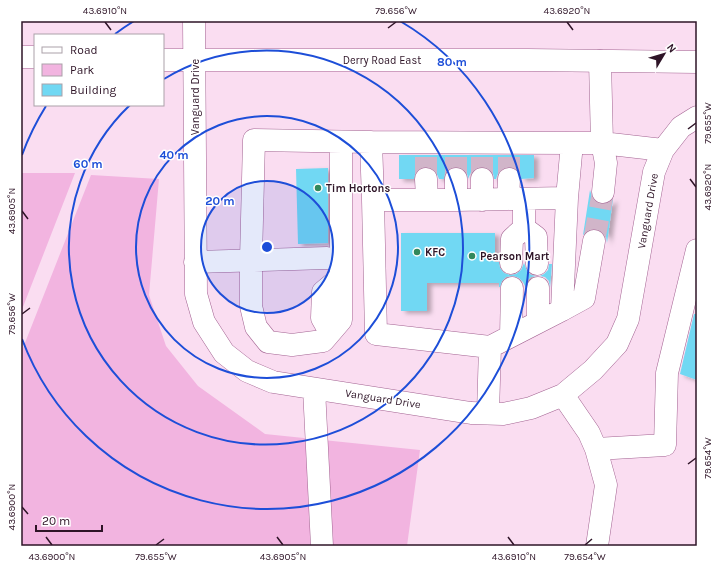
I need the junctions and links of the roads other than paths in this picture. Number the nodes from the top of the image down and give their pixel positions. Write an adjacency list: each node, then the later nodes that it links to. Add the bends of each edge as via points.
1 (194, 21): 5 (street, Vanguard Drive)
2 (21, 57): 3 (street)
3 (34, 58)
4 (164, 60): 5 (street, Derry Road East)
5 (195, 61): 6 (street, Derry Road East); 23 (street, Vanguard Drive)
6 (600, 61): 7 (street, Derry Road East); 12 (street)
7 (697, 62)
8 (697, 117): 13 (street, Vanguard Drive, via 681,127)
9 (341, 142): 10 (street); 22 (street, via 254,140); 22 (street, via 341,320 323,341 292,345 268,342 256,327 251,306)
10 (371, 142): 11 (street, via 426,146); 17 (street)
11 (572, 143): 12 (street); 16 (street)
12 (602, 143): 13 (street); 15 (street, via 606,163)
13 (663, 150): 33 (street, Vanguard Drive, via 654,172 628,318 617,344 593,370)
14 (514, 192): 16 (street); 17 (street, via 426,189); 18 (street)
15 (602, 192)
16 (567, 198): 28 (street)
17 (373, 200): 31 (street, via 376,334)
18 (524, 228): 24 (street, via 512,239); 25 (street, via 536,237)
19 (594, 241): 28 (street, via 584,298)
20 (697, 250): 35 (street, via 667,372 664,445)
21 (327, 258): 22 (street)
22 (251, 259): 23 (street)
23 (195, 262): 32 (street, Vanguard Drive, via 196,294 204,322 224,353 247,371 273,382)
24 (511, 263)
25 (538, 264)
26 (512, 288): 30 (street)
27 (538, 288): 29 (street)
28 (562, 310): 29 (street)
29 (538, 322): 30 (street)
30 (511, 336): 31 (street)
31 (490, 347): 34 (street)
32 (314, 389): 34 (street, Vanguard Drive, via 471,413); 36 (street)
33 (563, 396): 34 (street, Vanguard Drive, via 531,408 503,414); 35 (street, via 590,433)
34 (488, 413)
35 (596, 449): 37 (street, via 606,485)
36 (322, 546)
37 (596, 546)

